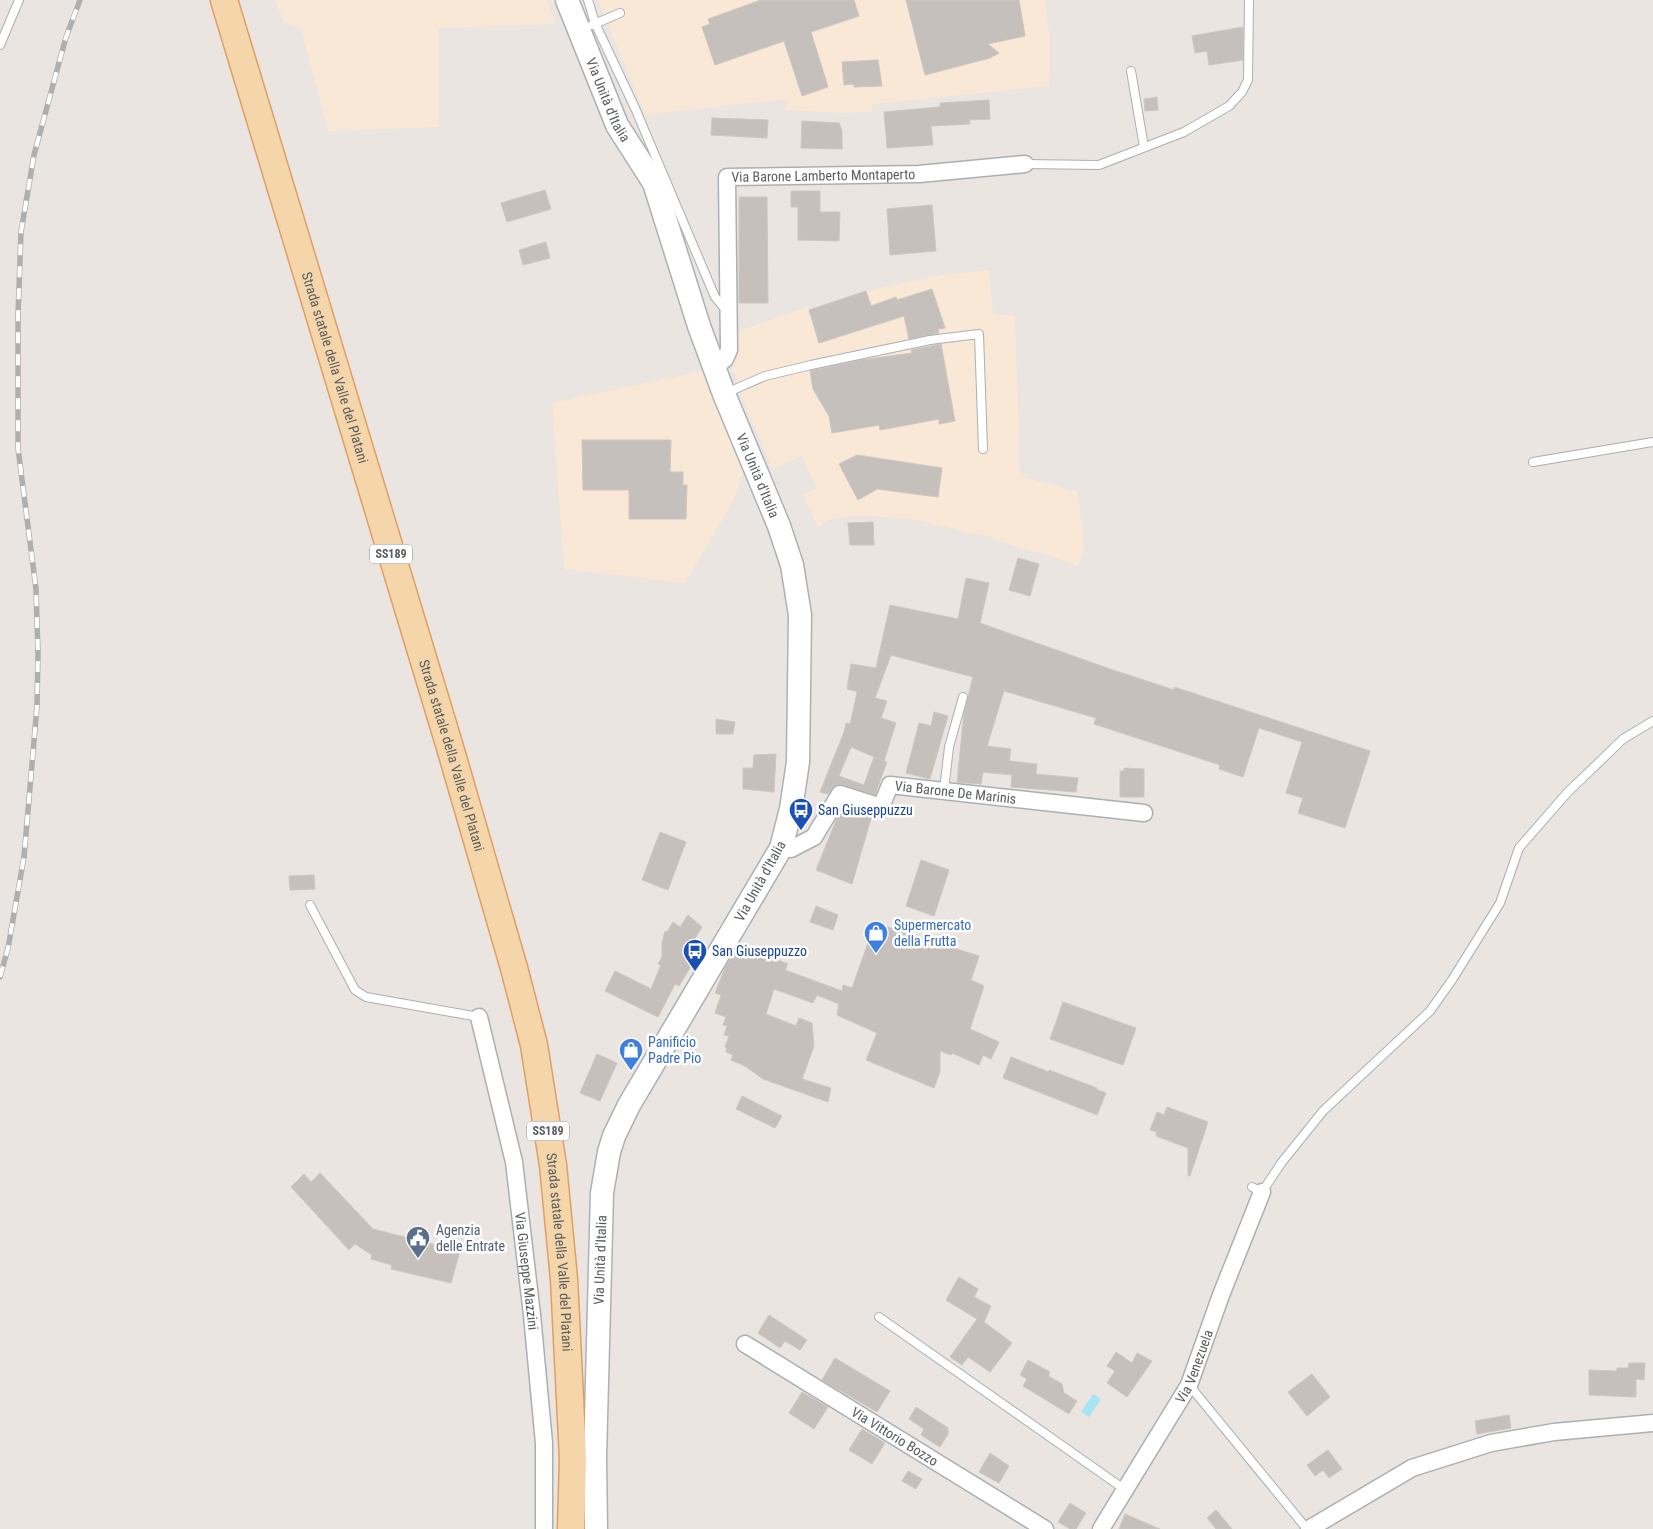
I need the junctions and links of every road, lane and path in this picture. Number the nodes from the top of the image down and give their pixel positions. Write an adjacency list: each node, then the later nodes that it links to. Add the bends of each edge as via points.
1 (19, 0): 8 (lane)
2 (224, 0): 33 (main road, Strada statale della Valle del Platani / SS189, via 448,744 534,1046 552,1156 564,1288 573,1459)
3 (567, 0): 7 (street, Via Unità d'Italia)
4 (588, 0): 7 (lane)
5 (1249, 0): 10 (lane, via 1248,80 1242,92 1229,106 1184,132)
6 (620, 13): 7 (lane)
7 (587, 27): 12 (street, Via Unità d'Italia, via 616,125)
8 (0, 45)
9 (1131, 71): 10 (lane)
10 (1144, 147): 11 (lane, via 1099,165)
11 (1026, 164): 13 (street, Via Barone Lamberto Montaperto, via 919,174 726,178)
12 (662, 189): 13 (lane, via 714,297); 14 (street, Via Unità d'Italia, via 699,326)
13 (728, 312): 14 (street, Via Barone Lamberto Montaperto, via 728,350 725,359)
14 (715, 367): 15 (street, Via Unità d'Italia)
15 (724, 394): 17 (lane, via 765,376 811,365 930,340 979,334); 23 (street, Via Unità d'Italia, via 780,526 792,565 800,614 798,762 792,809)
16 (1653, 442): 18 (lane)
17 (983, 448)
18 (1533, 462)
19 (963, 697): 21 (lane, via 949,747)
20 (1653, 721): 26 (lane, via 1622,740 1567,793 1519,848 1500,903 1430,1010 1323,1110)
21 (944, 790): 22 (street, Via Barone De Marinis); 23 (street, Via Barone De Marinis, via 890,785 882,806 840,794 814,837 791,849)
22 (1144, 813)
23 (781, 848): 34 (street, Via Unità d'Italia, via 710,975 625,1113 614,1136 604,1172 595,1457)
24 (310, 905): 25 (lane, via 355,990 366,997)
25 (479, 1017): 32 (street, Via Giuseppe Mazzini, via 515,1171 544,1442)
26 (1257, 1190): 29 (street, Via Venezuela)
27 (880, 1316): 31 (lane)
28 (745, 1344): 35 (street, Via Vittorio Bozzo)
29 (1189, 1385): 31 (street, Via Venezuela); 37 (lane)
30 (1653, 1422): 37 (street, via 1491,1442 1412,1468)
31 (1124, 1490): 36 (street, Via Venezuela)
32 (544, 1529)
33 (571, 1529)
34 (596, 1529)
35 (1045, 1529)
36 (1101, 1529)
37 (1308, 1529)

